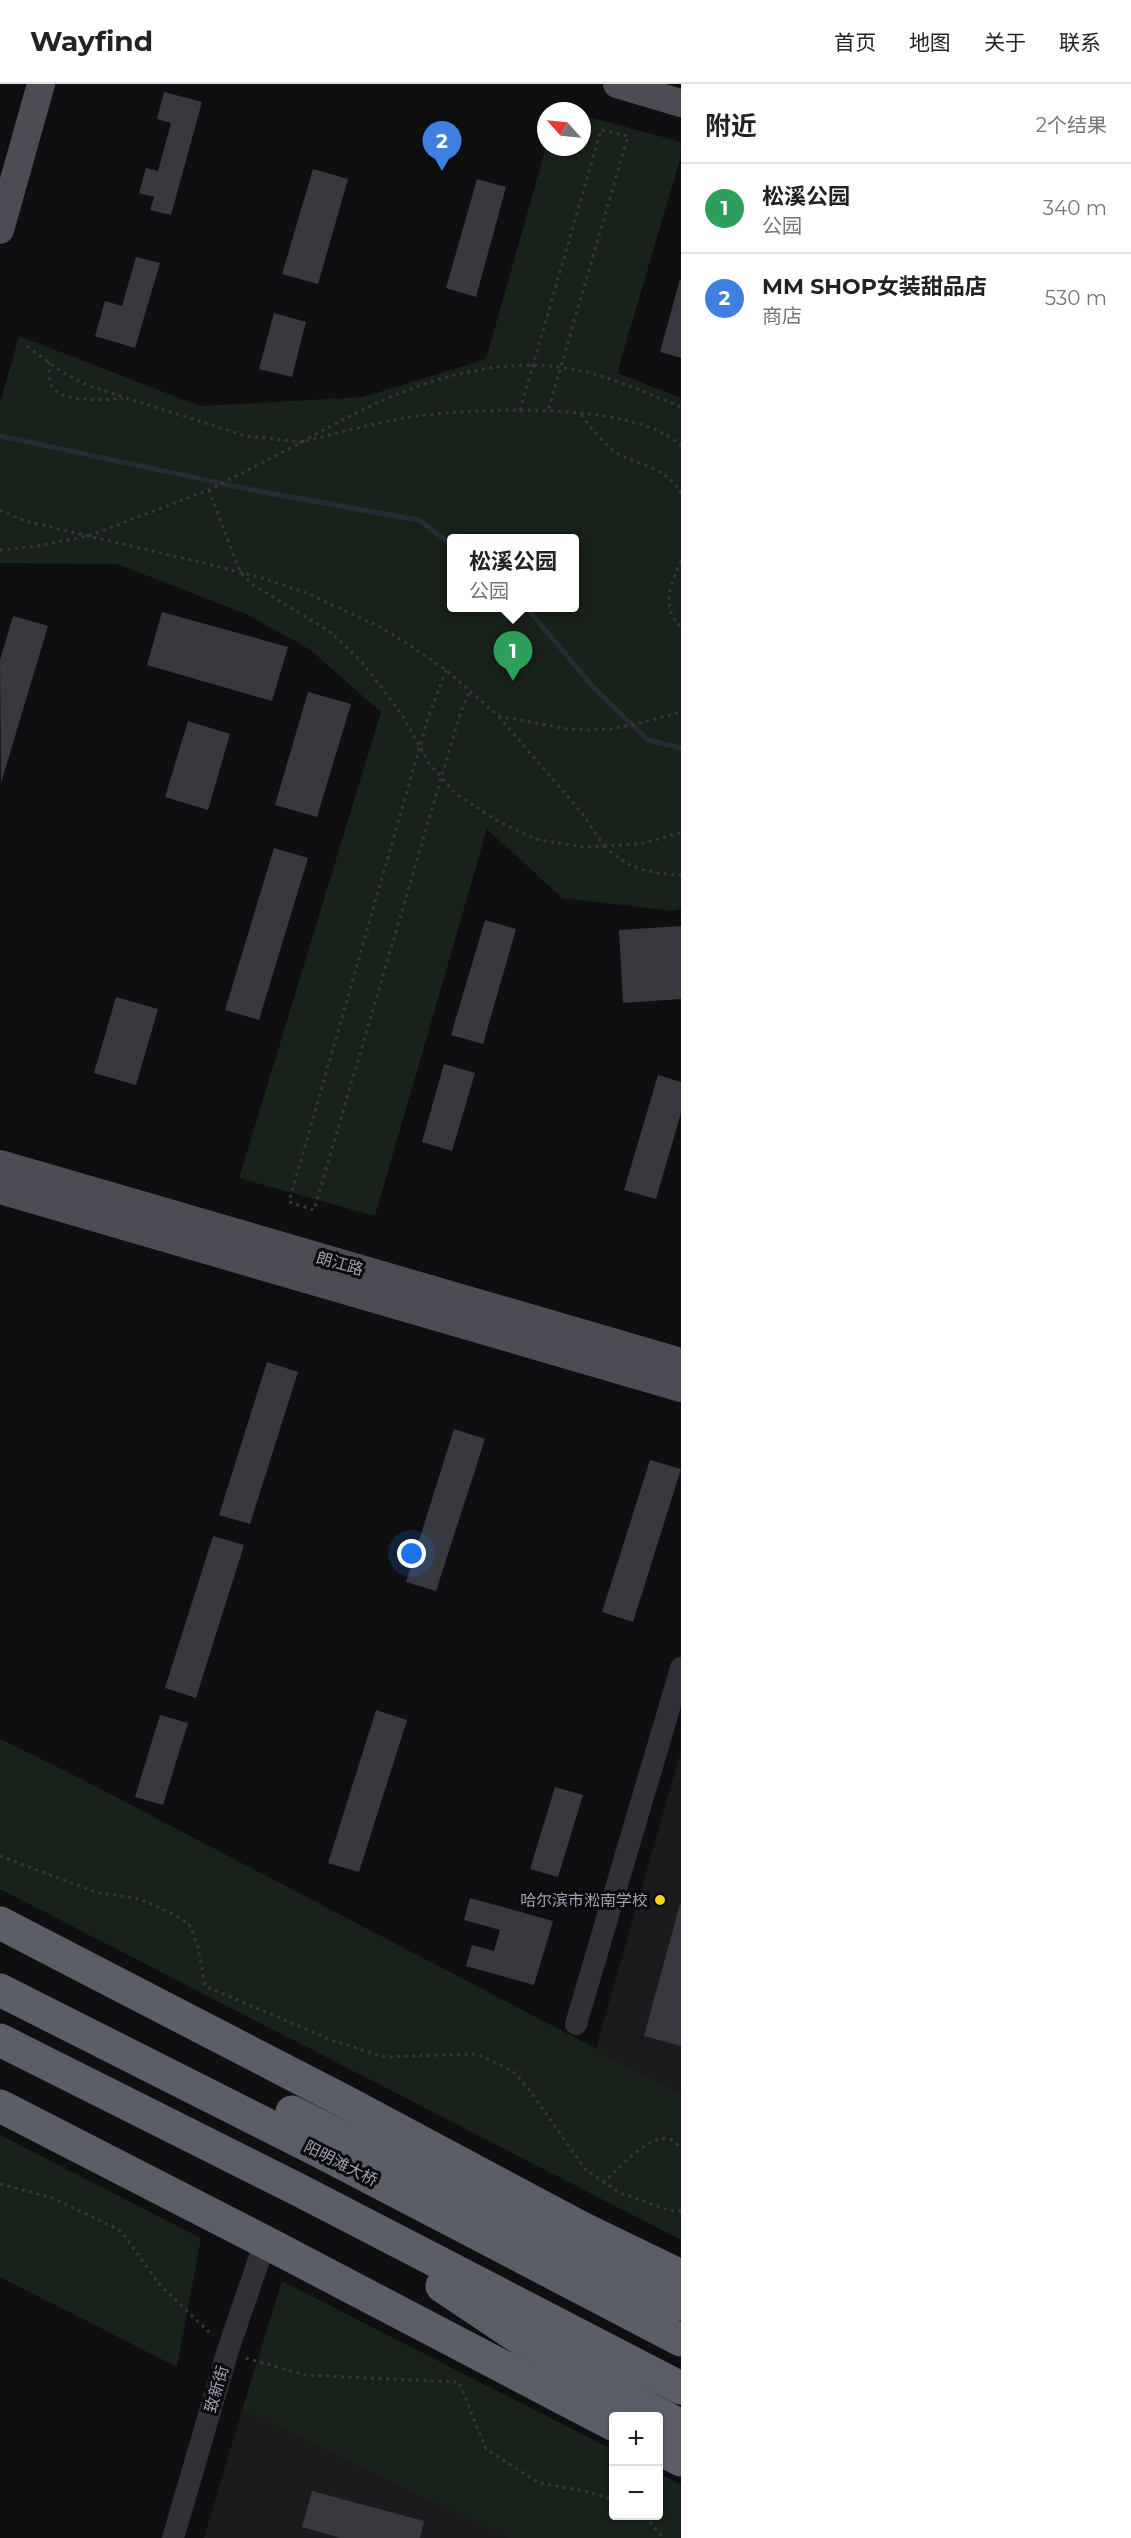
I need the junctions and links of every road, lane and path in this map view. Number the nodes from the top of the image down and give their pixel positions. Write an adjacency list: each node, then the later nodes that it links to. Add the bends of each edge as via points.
1 (41, 84): 4 (main road)
2 (617, 84): 3 (main road)
3 (681, 103)
4 (0, 230)
5 (24, 344): 6 (path)
6 (48, 362): 9 (path, via 88,386); 9 (path, via 53,389 61,394)
7 (533, 365): 8 (path); 8 (path, via 601,129 628,136); 11 (path); 14 (path, via 479,369 434,381 350,414)
8 (561, 368): 10 (path, via 598,375); 12 (path)
9 (129, 399): 14 (path, via 246,436)
10 (681, 407)
11 (520, 410): 12 (path); 14 (path, via 416,416)
12 (548, 411): 13 (path)
13 (580, 414): 15 (path, via 630,422 659,432); 17 (path, via 613,450 657,470)
14 (302, 442): 16 (path)
15 (681, 446)
16 (209, 490): 19 (path); 22 (path)
17 (681, 494)
18 (0, 510): 19 (path, via 25,521)
19 (88, 536): 20 (path); 22 (path)
20 (0, 550)
21 (681, 561): 23 (path, via 668,595 675,621)
22 (240, 572): 24 (path, via 309,594 380,627); 28 (path, via 253,585 329,631 360,660 400,712)
23 (681, 627)
24 (446, 670): 25 (path); 28 (path)
25 (470, 690): 27 (path); 29 (path)
26 (681, 712): 27 (path, via 610,729 568,729)
27 (498, 716): 31 (path, via 582,813)
28 (421, 748): 29 (path); 29 (path, via 289,1202 314,1210)
29 (441, 778): 31 (path, via 470,804 535,839 571,846)
30 (681, 833): 31 (path, via 639,844)
31 (604, 846): 32 (path, via 633,867)
32 (681, 875)
33 (0, 1164): 35 (main road, 朗江路)
34 (0, 1190): 36 (main road, 朗江路)
35 (681, 1362)
36 (681, 1388)
37 (681, 1668): 42 (street)
38 (0, 1856): 46 (path, via 95,1892 141,1899 173,1914 189,1924 198,1946 205,1986 330,2040 384,2056 476,2054 515,2073 585,2169)
39 (0, 1923): 51 (highway)
40 (0, 1990): 41 (highway, 阳明滩大桥)
41 (44, 2013): 52 (highway, via 254,2093); 53 (highway, 阳明滩大桥)
42 (576, 2024)
43 (0, 2040): 48 (highway)
44 (0, 2106): 50 (highway)
45 (681, 2148): 46 (path, via 671,2139 656,2139)
46 (603, 2182): 49 (path, via 620,2193)
47 (0, 2184): 54 (path, via 53,2198 121,2231 159,2284)
48 (299, 2190): 55 (highway); 57 (highway, via 521,2339)
49 (681, 2211)
50 (269, 2244): 54 (street, 致新街); 56 (highway)
51 (681, 2276)
52 (681, 2304)
53 (681, 2340)
54 (232, 2352): 60 (path, via 305,2375 459,2382 486,2449 539,2483); 62 (street, 致新街); 63 (street, 致新街)
55 (681, 2388)
56 (609, 2422)
57 (681, 2426)
58 (663, 2451): 59 (highway)
59 (681, 2460)
60 (609, 2498)
61 (648, 2520): 64 (path)
62 (173, 2538)
63 (183, 2538)
64 (663, 2538)

